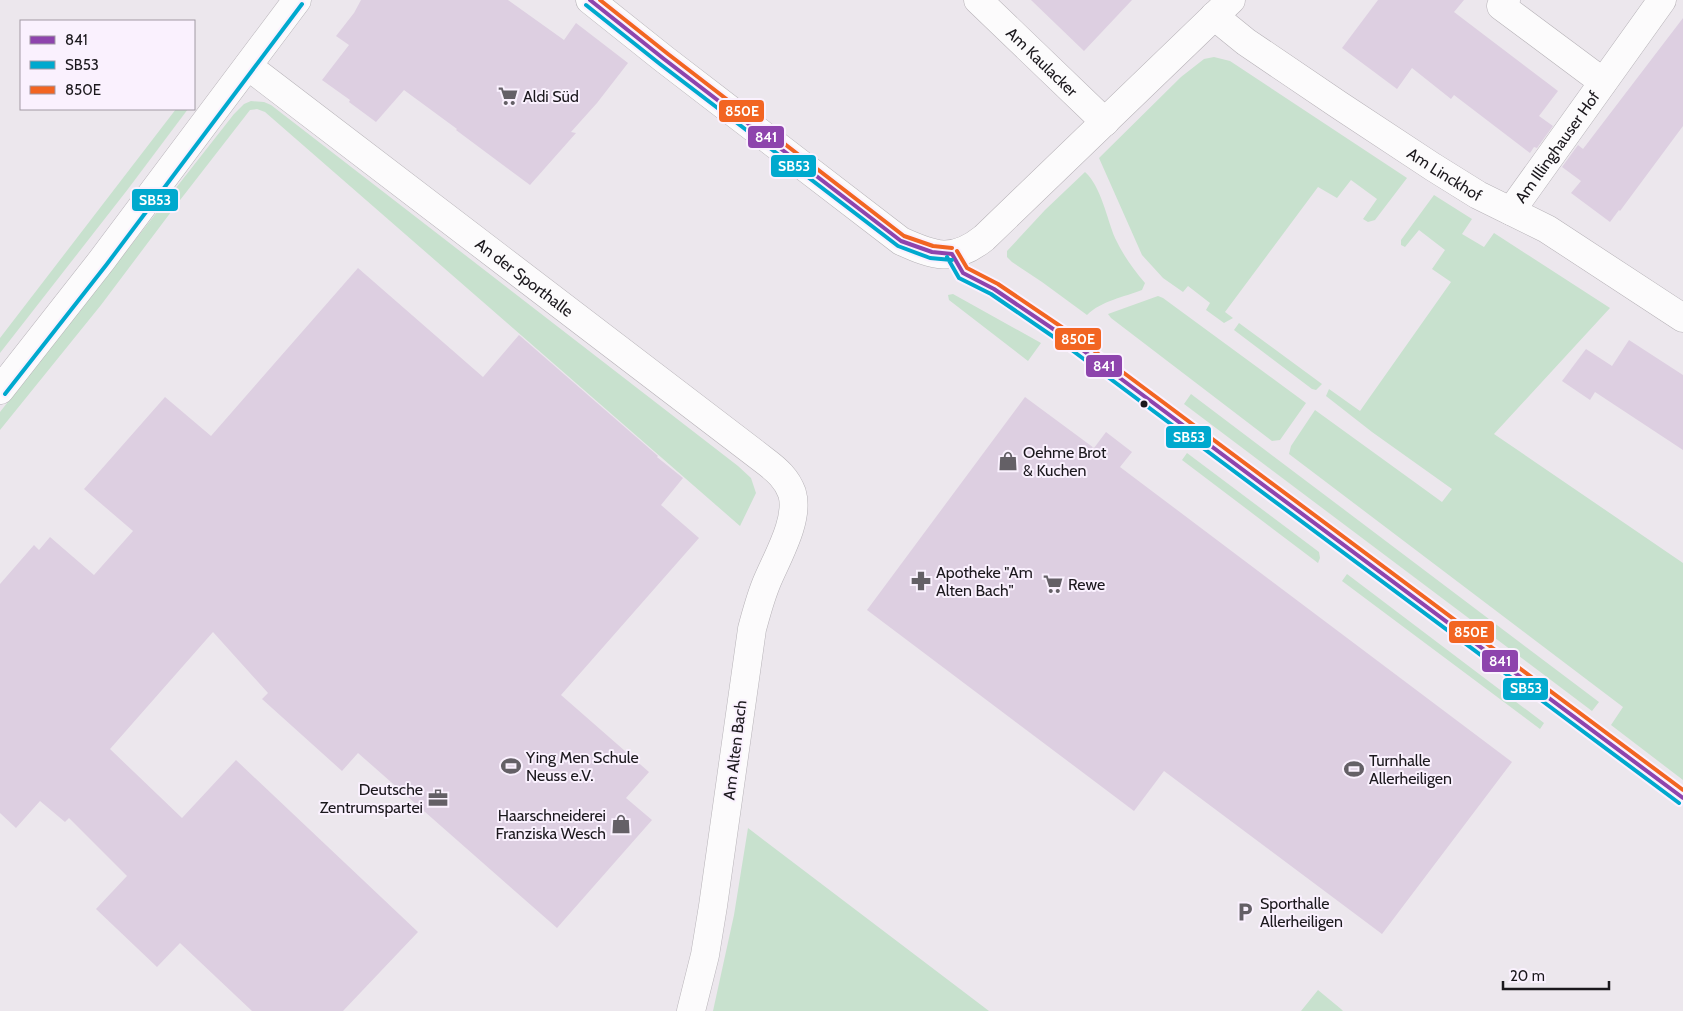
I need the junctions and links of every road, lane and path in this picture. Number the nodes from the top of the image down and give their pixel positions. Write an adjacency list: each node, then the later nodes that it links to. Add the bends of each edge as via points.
1 (297, 0): 7 (street)
2 (590, 0): 9 (street, via 901,241 937,255 961,253 972,248)
3 (978, 0): 9 (street, Am Kaulacker)
4 (1506, 0): 8 (street, Am Illinghauser Hof, via 1501,6)
5 (1662, 0): 8 (street, Am Illinghauser Hof)
6 (1223, 8): 9 (street); 10 (street, Am Linckhof, via 1246,42 1468,189)
7 (248, 66): 12 (street); 13 (street, An der Sporthalle, via 766,461 782,475)
8 (1603, 82): 10 (street, Am Illinghauser Hof)
9 (1105, 122)
10 (1511, 211): 11 (street, Am Linckhof, via 1546,229)
11 (1683, 318)
12 (0, 390)
13 (792, 494): 14 (street, Am Alten Bach, via 793,513 788,530 752,628 713,906)
14 (691, 1011)

